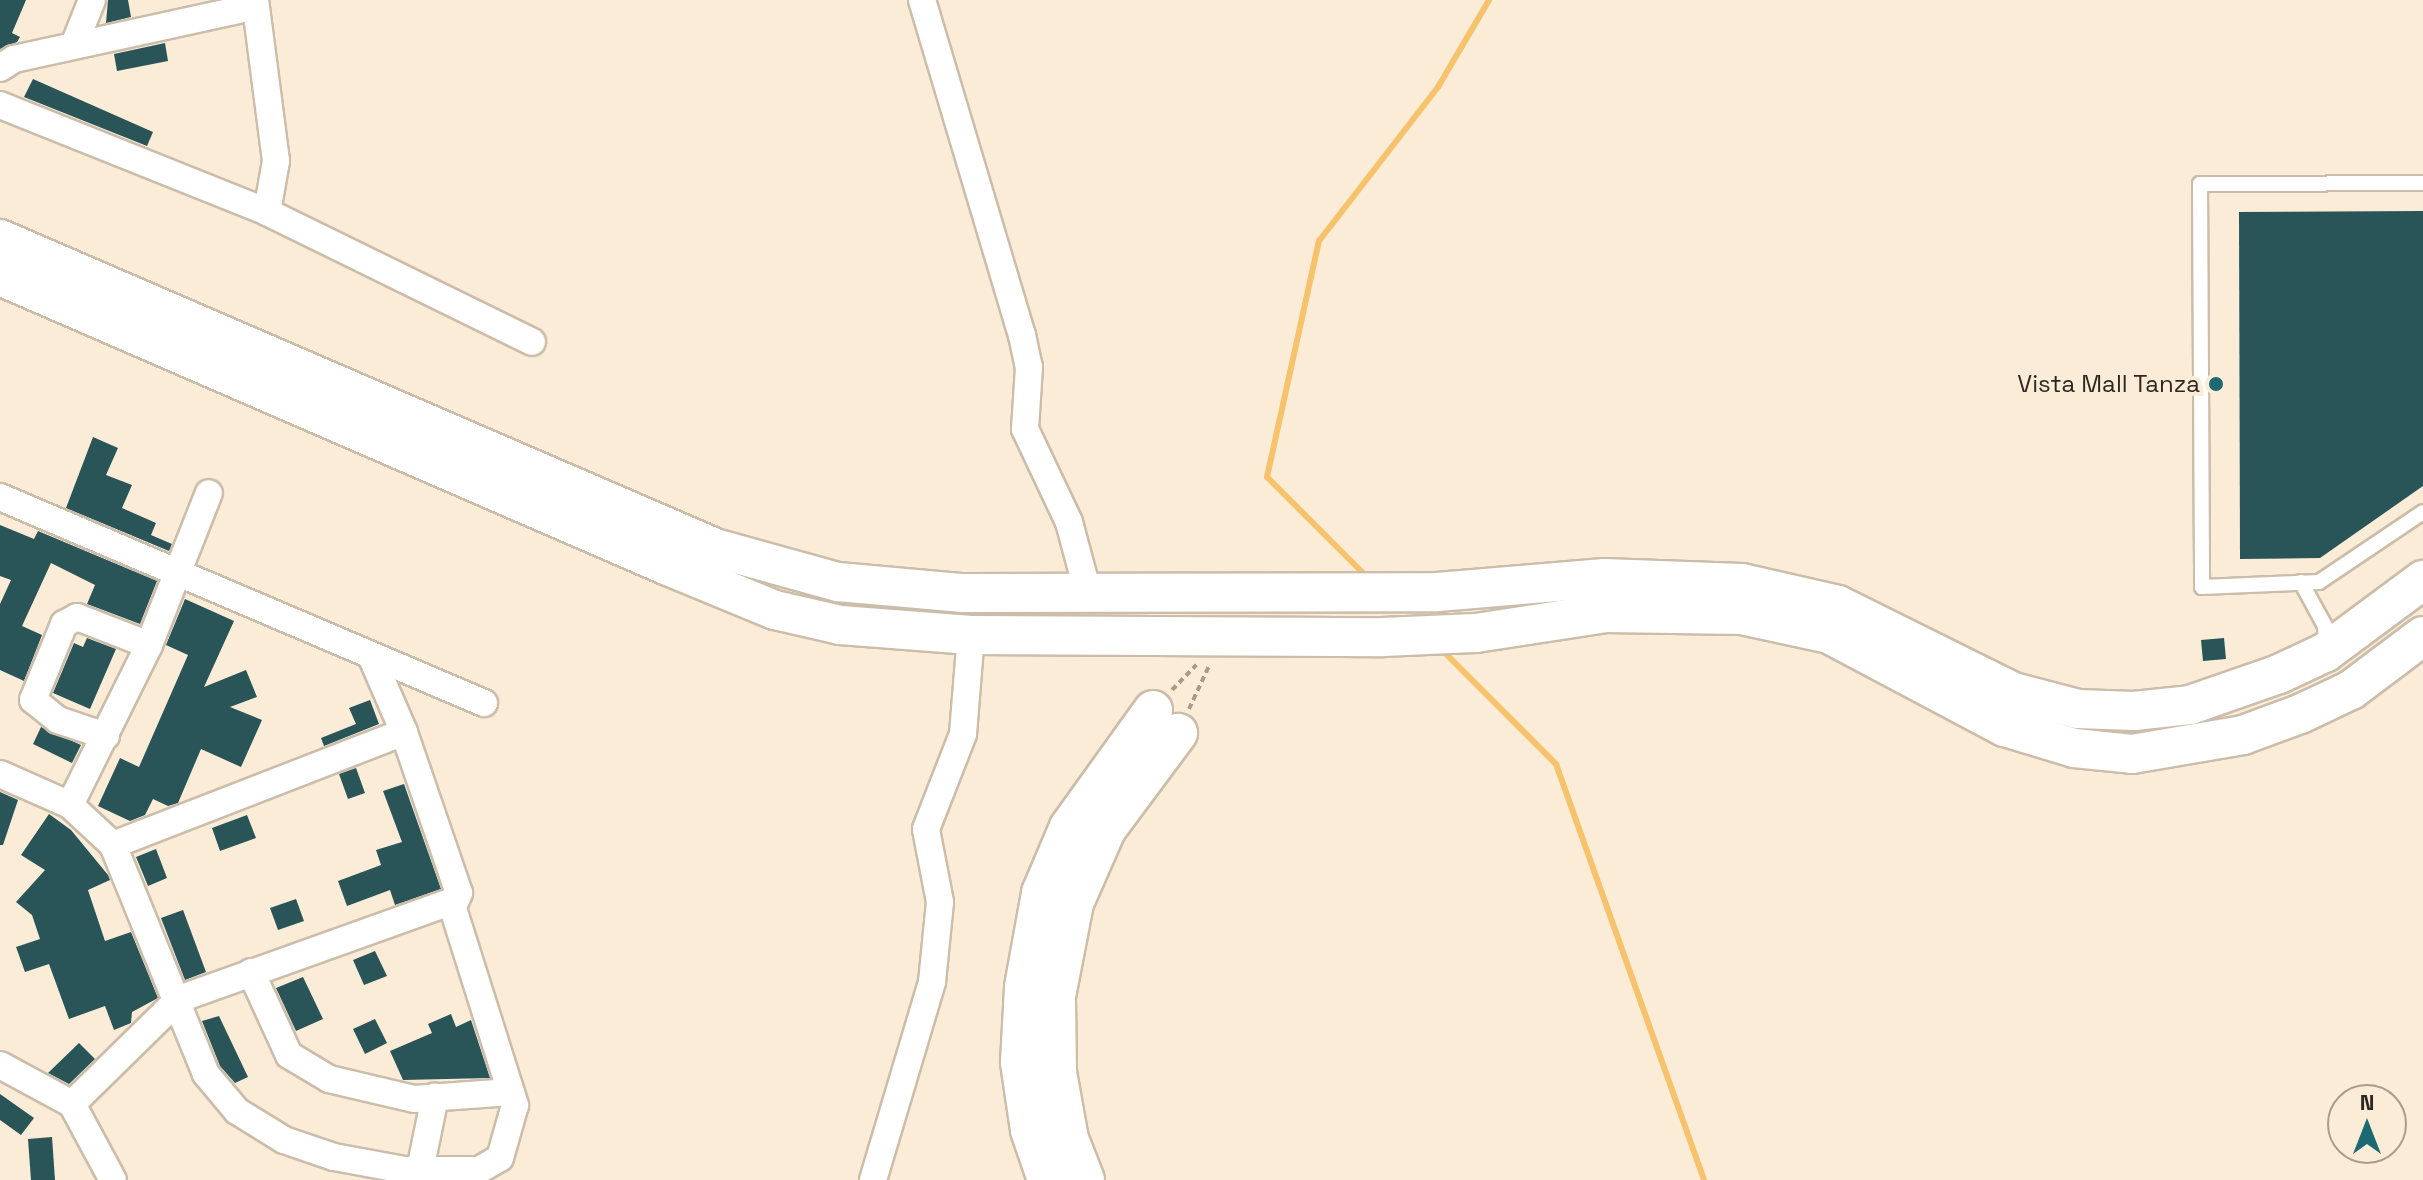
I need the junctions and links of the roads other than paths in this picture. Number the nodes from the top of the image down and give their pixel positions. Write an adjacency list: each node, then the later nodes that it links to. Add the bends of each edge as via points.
1 (922, 0): 19 (street, via 1022,335 1029,367 1025,429 1069,522)
2 (88, 3): 4 (street); 5 (street)
3 (254, 3): 4 (street); 9 (street, via 276,161)
4 (112, 36): 5 (street)
5 (74, 45): 6 (street)
6 (0, 68)
7 (0, 105): 9 (street)
8 (2423, 183): 18 (lane, via 2200,184 2202,587)
9 (267, 212): 11 (street)
10 (3, 257): 15 (street)
11 (532, 342)
12 (209, 493): 16 (street)
13 (0, 497): 16 (street)
14 (2423, 512): 18 (lane, via 2319,582)
15 (626, 528): 19 (street, via 838,582 961,593); 20 (street, via 775,610 840,625)
16 (179, 574): 22 (street); 24 (street)
17 (2423, 580): 23 (street)
18 (2301, 582): 23 (lane, via 2325,626)
19 (1088, 593): 25 (street, via 1437,592 1604,578 1742,583 1838,605)
20 (971, 635): 25 (street, via 1383,637 1476,633 1606,613 1741,615 1829,634); 42 (street, via 963,734 926,829 940,902 932,982)
21 (2423, 636): 25 (street, via 2351,690 2300,714 2243,735 2132,754 2074,748 2005,727)
22 (149, 645): 28 (street); 28 (street, via 77,617 64,624 33,700 58,720)
23 (2326, 652): 25 (street, via 2190,705 2134,711 2078,709)
24 (372, 658): 26 (street); 27 (street)
25 (1944, 676)
26 (484, 703)
27 (404, 732): 31 (street); 32 (street, via 459,893)
28 (106, 736): 30 (street)
29 (0, 774): 30 (street)
30 (70, 805): 31 (street)
31 (113, 845): 34 (street)
32 (452, 905): 33 (street); 36 (street)
33 (251, 972): 34 (street); 37 (street, via 289,1055 329,1079 414,1099)
34 (179, 999): 38 (street); 39 (street, via 206,1074 237,1111)
35 (0, 1065): 38 (street)
36 (511, 1092): 37 (street); 40 (street, via 515,1105 500,1158 479,1170)
37 (435, 1097): 40 (street)
38 (72, 1104): 41 (street)
39 (333, 1169): 40 (street)
40 (410, 1173)
41 (113, 1180)
42 (873, 1180)
43 (1047, 1180): 44 (street, via 1030,1130 1020,1062 1024,987 1041,893 1069,827 1165,721 1106,830 1074,903 1056,996 1057,1072 1069,1139)
44 (1085, 1180)

